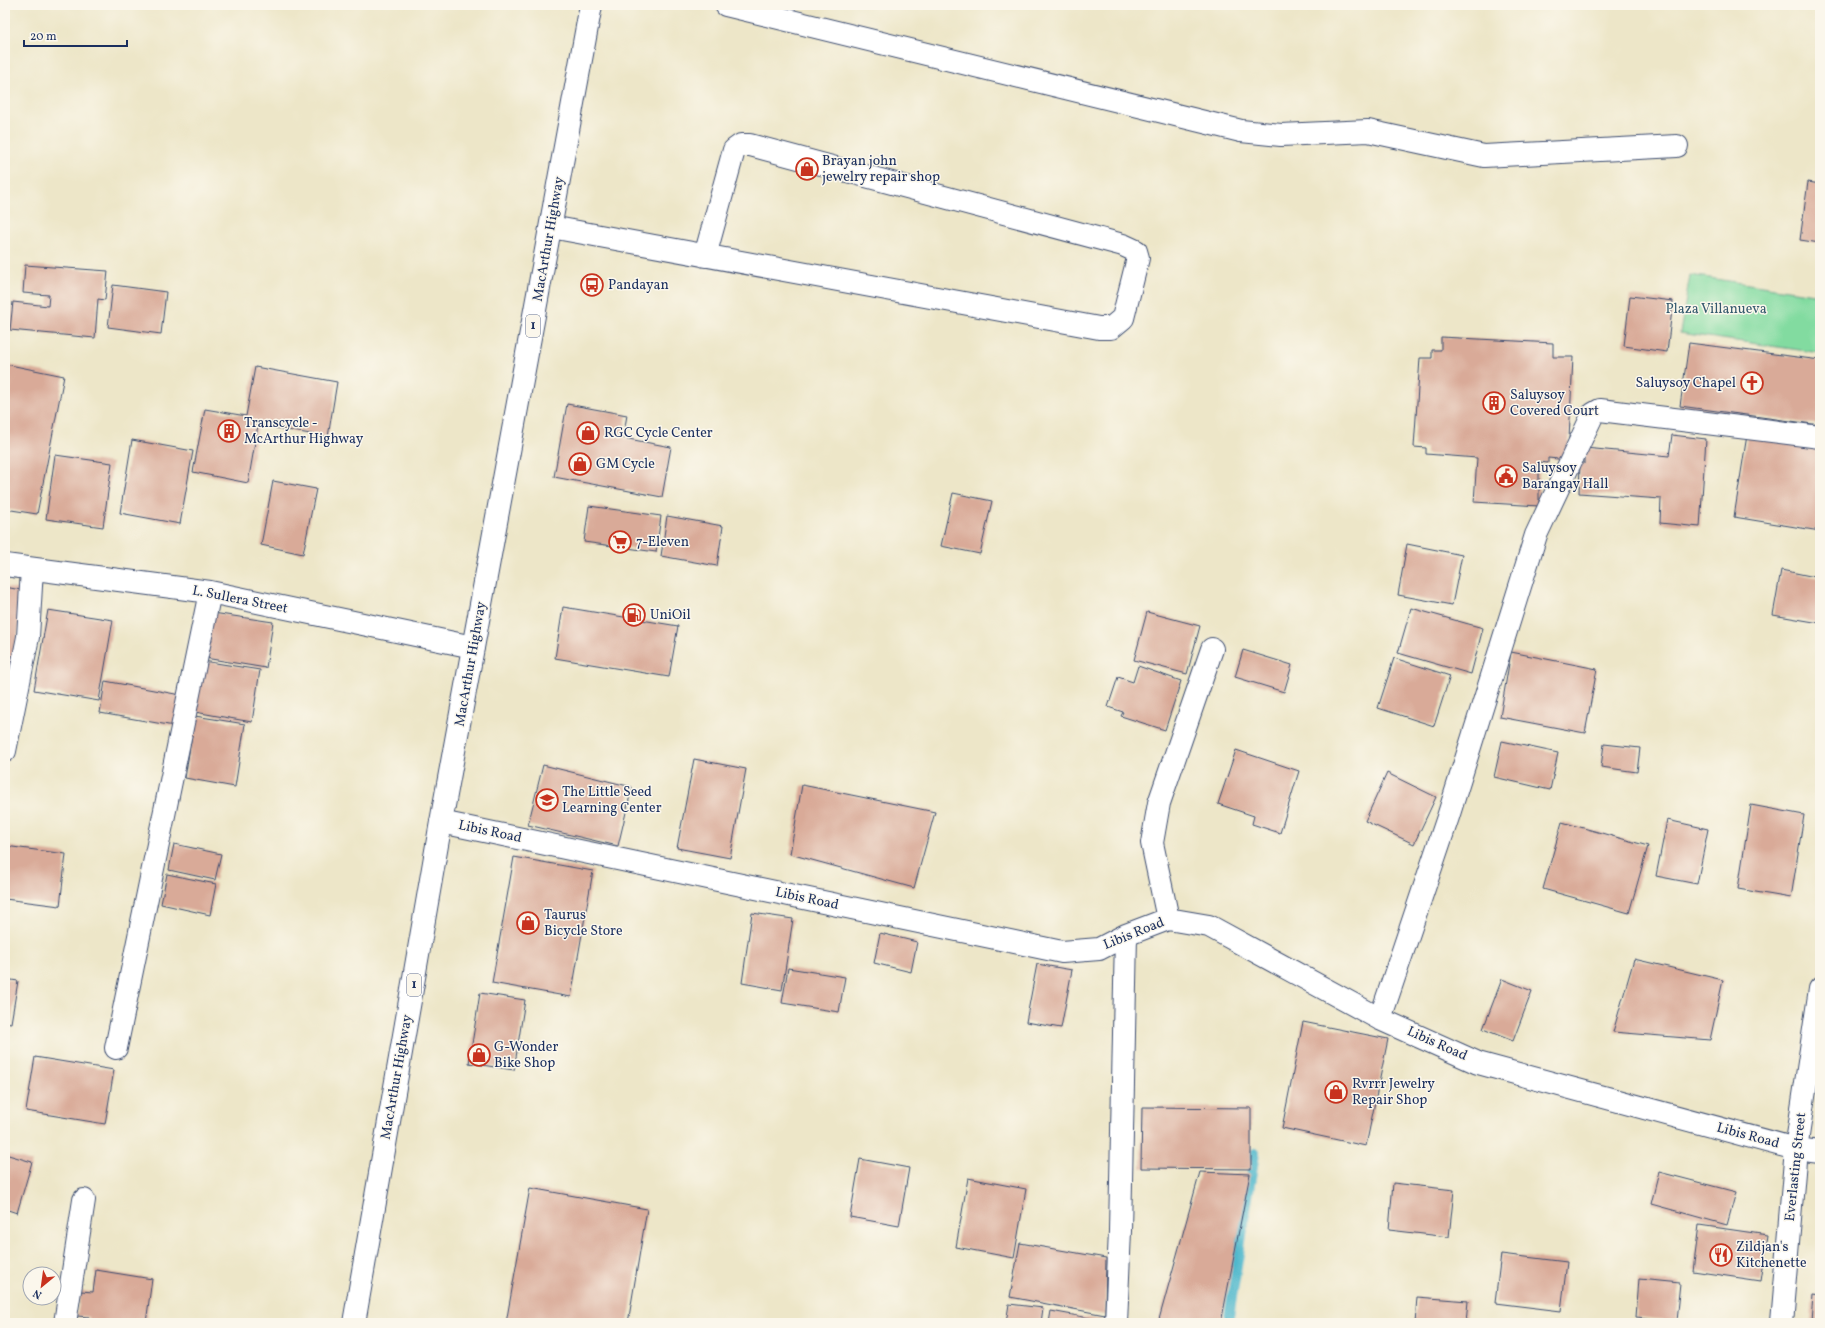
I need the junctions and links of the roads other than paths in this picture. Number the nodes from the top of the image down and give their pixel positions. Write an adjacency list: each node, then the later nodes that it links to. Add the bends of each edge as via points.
1 (591, 5): 4 (main road, MacArthur Highway / 1)
2 (726, 5): 3 (main road, via 1241,131 1281,135 1368,131 1484,156)
3 (1677, 146)
4 (551, 227): 5 (main road); 10 (main road, MacArthur Highway / 1)
5 (705, 256): 5 (main road, via 1099,328 1111,328 1123,318 1138,258 1136,251 1123,245 750,145 741,145 734,150)
6 (1820, 437): 17 (main road, via 1600,410 1593,414 1536,535 1448,817)
7 (5, 565): 8 (main road, L. Sullera Street)
8 (32, 569): 9 (main road, L. Sullera Street); 12 (main road, via 28,637)
9 (210, 592): 10 (main road, L. Sullera Street); 18 (main road)
10 (473, 647): 13 (main road, MacArthur Highway / 1)
11 (1212, 649): 14 (main road, via 1159,803 1152,843)
12 (5, 751)
13 (441, 822): 15 (main road, Libis Road, via 1062,952 1099,949); 23 (main road, MacArthur Highway / 1)
14 (1168, 919): 15 (main road, Libis Road); 17 (main road, Libis Road, via 1209,926)
15 (1126, 934): 24 (main road)
16 (1820, 989): 19 (main road, Everlasting Street)
17 (1380, 1019): 19 (main road, Libis Road, via 1478,1063)
18 (116, 1048)
19 (1796, 1149): 20 (main road, Libis Road); 25 (main road, Everlasting Street)
20 (1820, 1152)
21 (84, 1200): 22 (main road)
22 (65, 1323)
23 (354, 1323)
24 (1116, 1323)
25 (1781, 1323)

